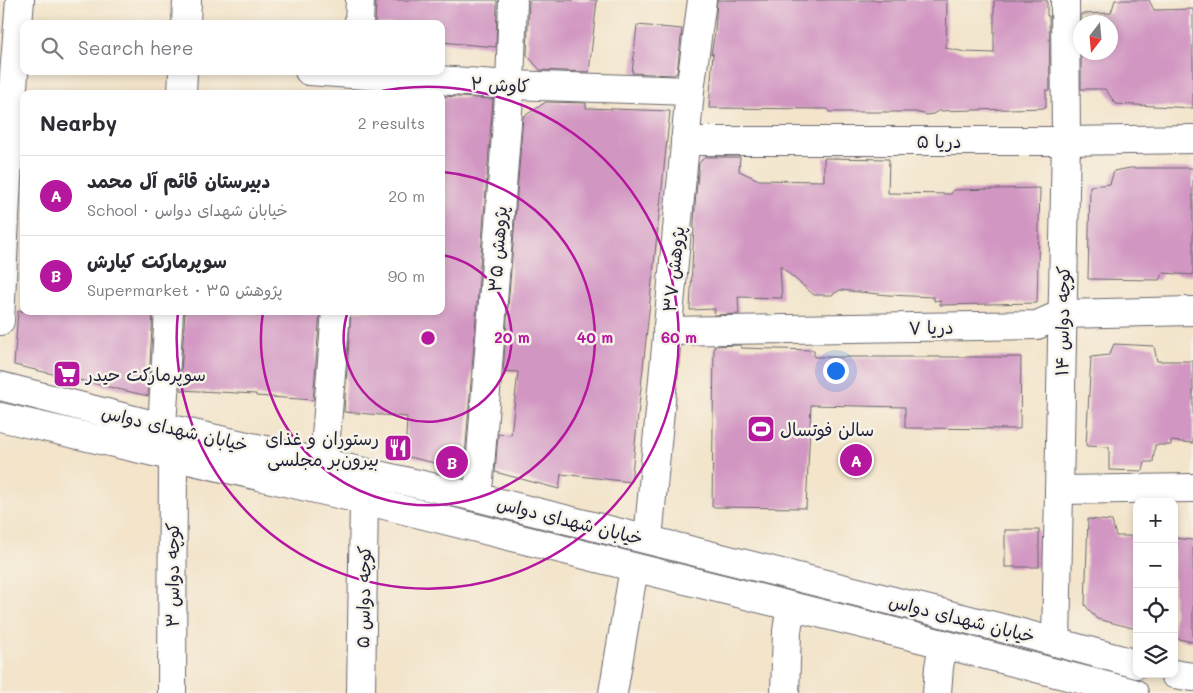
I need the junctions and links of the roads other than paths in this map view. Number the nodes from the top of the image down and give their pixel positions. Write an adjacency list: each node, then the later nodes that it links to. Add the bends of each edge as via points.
1 (20, 0): 9 (street)
2 (187, 0): 7 (street)
3 (360, 0): 8 (street)
4 (513, 0): 13 (street, پژوهش ۳۵)
5 (702, 0): 15 (street, پژوهش ۳۷)
6 (1065, 0): 19 (street, کوچه دواس ۱۴)
7 (186, 20)
8 (359, 20)
9 (20, 52): 16 (street)
10 (183, 75): 14 (street)
11 (330, 75): 12 (street, کاوش ۲)
12 (356, 80): 13 (street, کاوش ۲)
13 (510, 85): 15 (street, کاوش ۲); 33 (street, پژوهش ۳۵)
14 (182, 90)
15 (690, 91): 17 (street, پژوهش ۳۷)
16 (5, 137): 24 (street)
17 (685, 140): 19 (street, دریا ۵); 25 (street, پژوهش ۳۷)
18 (1193, 140): 19 (street, دریا ۵)
19 (1066, 141): 21 (street, کوچه دواس ۱۴)
20 (1193, 311): 21 (street, دریا ۷)
21 (1062, 314): 25 (street, دریا ۷, via 1037,325); 32 (street, کوچه دواس ۱۴)
22 (169, 315): 28 (street)
23 (336, 315): 30 (street)
24 (0, 321)
25 (667, 331): 35 (street, پژوهش ۳۷)
26 (0, 386): 28 (street, خیابان شهدای دواس)
27 (0, 417): 29 (street, خیابان شهدای دواس)
28 (162, 427): 30 (street, خیابان شهدای دواس)
29 (173, 457): 34 (street, خیابان شهدای دواس); 43 (street, کوچه دواس ۳)
30 (324, 462): 33 (street, خیابان شهدای دواس)
31 (1193, 488): 32 (street)
32 (1059, 490): 38 (street, کوچه دواس ۱۴)
33 (476, 497): 35 (street, خیابان شهدای دواس)
34 (364, 500): 36 (street, خیابان شهدای دواس); 44 (street, کوچه دواس ۵)
35 (648, 539): 38 (street, خیابان شهدای دواس)
36 (634, 568): 37 (street, خیابان شهدای دواس); 45 (street)
37 (791, 606): 39 (street, خیابان شهدای دواس); 46 (street)
38 (1056, 642): 40 (street, خیابان شهدای دواس)
39 (943, 644): 47 (street); 48 (street, خیابان شهدای دواس)
40 (1133, 663)
41 (1178, 675): 42 (street)
42 (1193, 677)
43 (172, 693)
44 (361, 693)
45 (613, 693)
46 (785, 693)
47 (937, 693)
48 (1134, 693)

